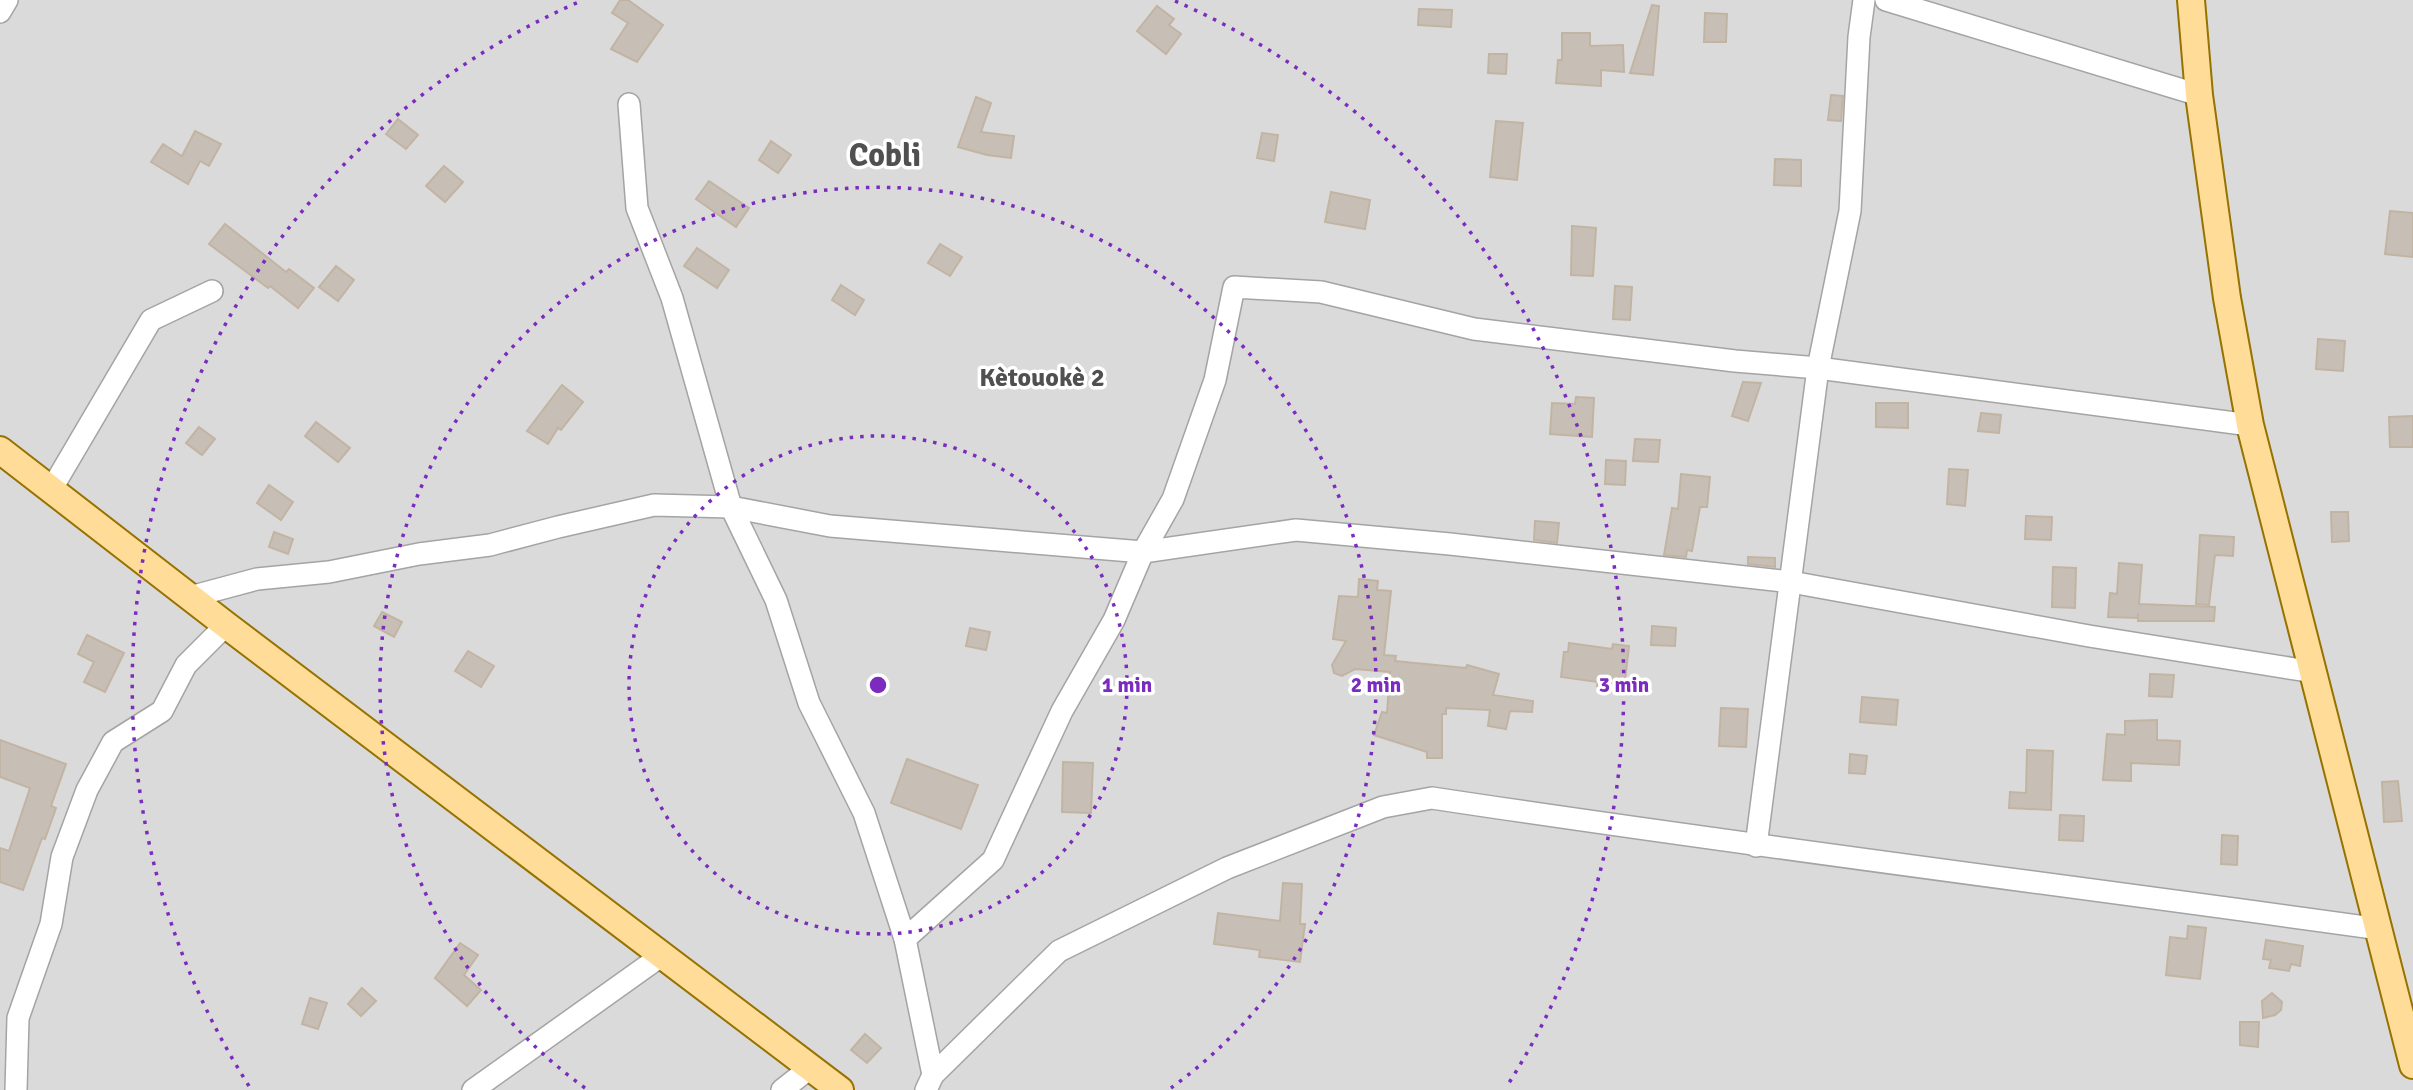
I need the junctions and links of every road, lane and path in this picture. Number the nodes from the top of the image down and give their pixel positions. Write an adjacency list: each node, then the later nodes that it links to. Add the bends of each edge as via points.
1 (7, 0): 5 (street)
2 (1864, 0): 9 (street, via 1850,211)
3 (1886, 0): 6 (street)
4 (2190, 0): 6 (main road)
5 (0, 12)
6 (2199, 95): 10 (main road)
7 (629, 104): 13 (street, via 637,208 672,298)
8 (212, 291): 12 (street, via 151,320)
9 (1818, 368): 10 (street); 14 (street, via 1474,329 1321,292 1234,287 1215,380 1173,499); 15 (street)
10 (2250, 425): 18 (main road)
11 (0, 450): 12 (main road)
12 (51, 490): 16 (main road)
13 (731, 508): 14 (street, via 830,526); 16 (street, via 654,505 491,545 330,572 257,579); 21 (street, via 776,600 809,703 864,813)
14 (1143, 552): 15 (street, via 1296,530); 21 (street, via 1114,620 1062,711 993,860)
15 (1791, 582): 18 (street); 19 (street)
16 (190, 597): 17 (main road)
17 (226, 625): 22 (main road); 26 (street, via 186,665 162,711 113,742 87,790 62,857 51,924 18,1018)
18 (2314, 671): 20 (main road)
19 (1756, 846): 20 (street); 25 (street, via 1432,798 1383,807 1227,868 1059,951)
20 (2380, 929): 23 (main road)
21 (905, 939): 25 (street)
22 (661, 956): 24 (main road); 27 (street)
23 (2413, 1065)
24 (810, 1068): 28 (street); 29 (main road)
25 (930, 1083)
26 (16, 1090)
27 (473, 1090)
28 (782, 1090)
29 (840, 1090)

